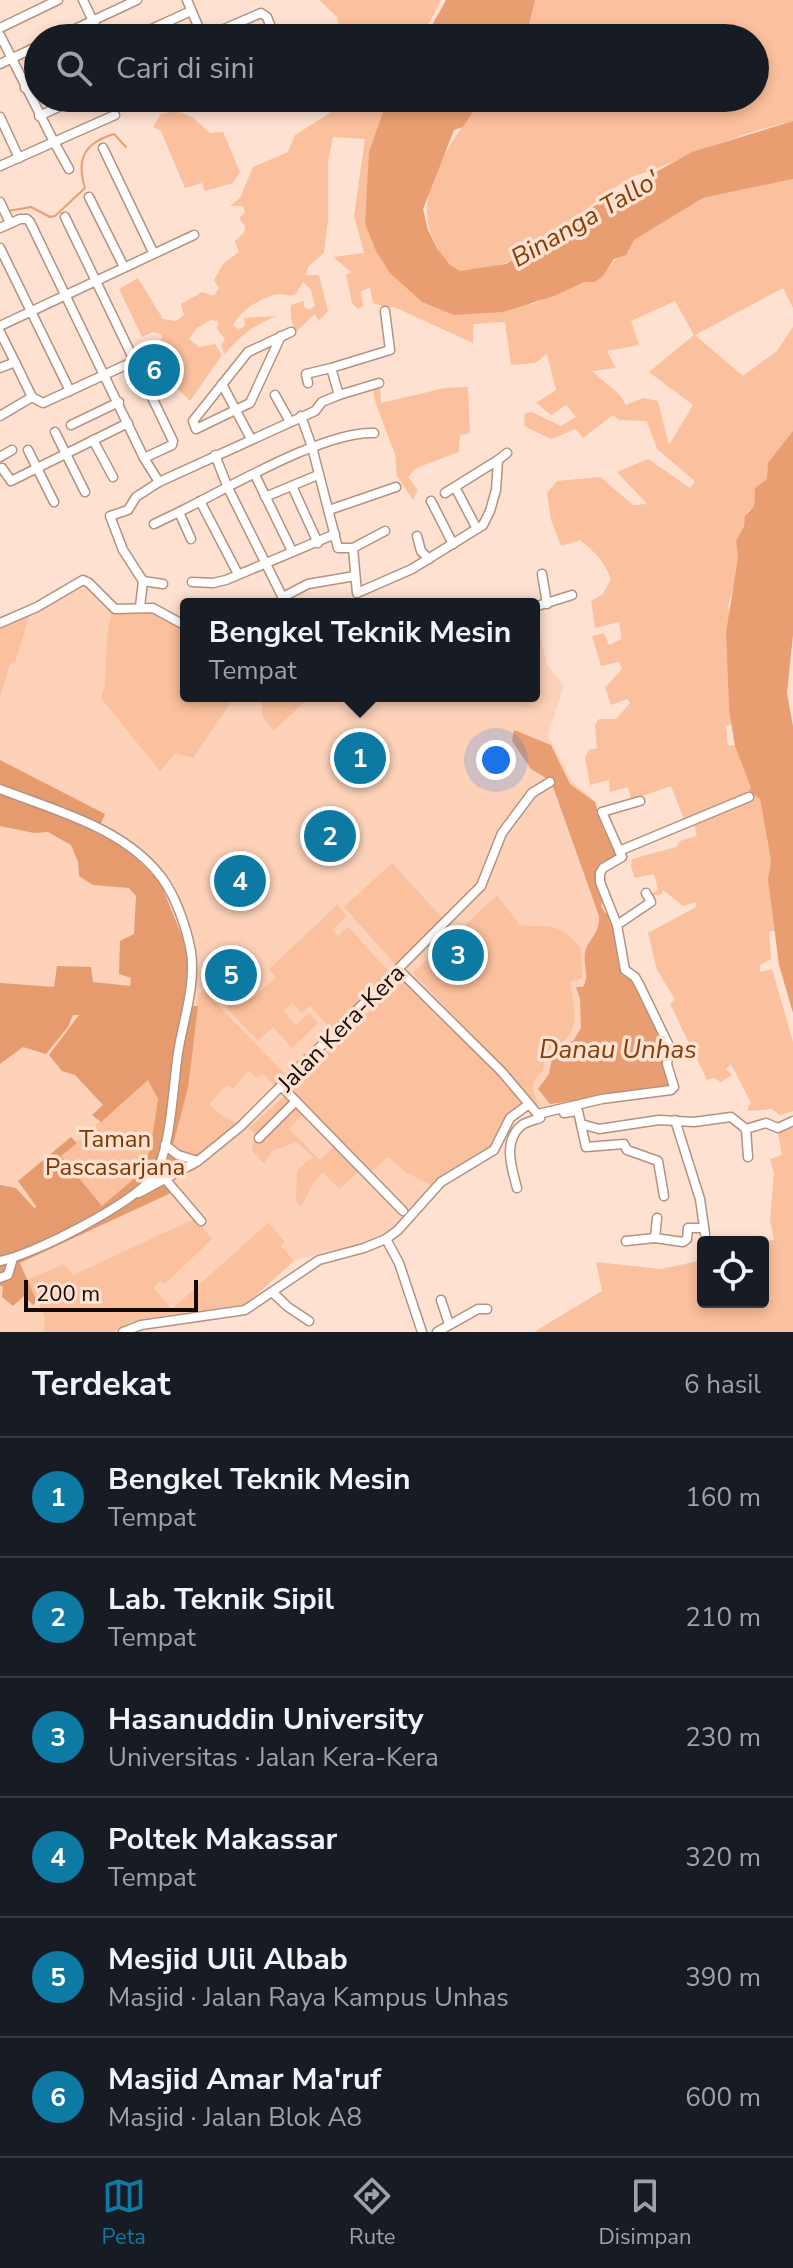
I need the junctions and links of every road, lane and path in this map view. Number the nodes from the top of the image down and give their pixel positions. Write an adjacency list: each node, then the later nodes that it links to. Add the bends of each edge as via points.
1 (58, 0): 13 (street)
2 (83, 0): 6 (street)
3 (137, 0): 6 (street)
4 (187, 0): 5 (street)
5 (191, 11): 9 (street); 10 (street)
6 (93, 21): 7 (street); 8 (street)
7 (86, 24)
8 (94, 24)
9 (163, 24)
10 (197, 24)
11 (235, 24): 12 (street, via 261,13)
12 (270, 24)
13 (0, 28)
14 (0, 35): 16 (street)
15 (24, 53): 16 (street)
16 (11, 59): 17 (street); 18 (street)
17 (0, 64)
18 (24, 86)
19 (37, 112): 22 (street)
20 (48, 112): 22 (street)
21 (115, 115): 24 (street)
22 (39, 116): 24 (street)
23 (0, 117): 26 (street)
24 (54, 142): 26 (street); 28 (street)
25 (103, 148): 36 (street)
26 (19, 158): 27 (street)
27 (0, 166)
28 (69, 169)
29 (89, 197): 37 (street)
30 (0, 202): 32 (street)
31 (65, 217): 38 (street)
32 (10, 223): 33 (street); 39 (street, via 27,219)
33 (0, 228)
34 (194, 235): 36 (street)
35 (0, 248): 40 (street)
36 (153, 252): 37 (street)
37 (124, 267): 38 (street)
38 (96, 280): 39 (street); 49 (street)
39 (66, 295): 40 (street); 54 (street)
40 (31, 311): 42 (street); 57 (street)
41 (385, 311): 52 (street, via 388,352)
42 (0, 326)
43 (0, 332): 50 (street)
44 (291, 332): 45 (street)
45 (281, 336): 46 (street); 48 (street)
46 (256, 346): 48 (street); 56 (street)
47 (152, 353): 49 (street)
48 (274, 354): 63 (street, via 250,403)
49 (136, 361): 54 (street); 81 (street, via 174,443)
50 (15, 362): 51 (street); 60 (street)
51 (0, 368)
52 (331, 368): 53 (street); 59 (street)
53 (305, 373)
54 (106, 375): 57 (street); 61 (street)
55 (379, 383): 59 (street)
56 (224, 388): 62 (street); 63 (street)
57 (70, 391): 60 (street, via 43,403)
58 (275, 395): 66 (street)
59 (339, 395): 65 (street)
60 (32, 397): 64 (street)
61 (119, 402): 67 (street); 69 (street)
62 (204, 407): 68 (street); 68 (street, via 193,421 196,429)
63 (236, 411): 68 (street); 72 (street)
64 (0, 416)
65 (301, 416): 66 (street); 74 (street)
66 (289, 420): 72 (street)
67 (128, 423): 73 (street); 81 (street)
68 (211, 423)
69 (71, 425)
70 (55, 432): 78 (street)
71 (374, 433): 74 (street)
72 (251, 439): 79 (street)
73 (93, 440): 78 (street); 87 (street)
74 (312, 447): 85 (street); 86 (street)
75 (12, 450): 80 (street)
76 (28, 450): 84 (street)
77 (507, 453): 82 (street)
78 (65, 454): 84 (street); 93 (street)
79 (215, 455): 88 (street); 92 (street)
80 (0, 457)
81 (144, 458): 88 (street)
82 (498, 460): 91 (street); 102 (street, via 490,511)
83 (2, 468): 84 (street, via 11,481)
84 (36, 468): 98 (street)
85 (255, 475): 92 (street); 95 (street)
86 (318, 475): 89 (street); 99 (street)
87 (113, 477)
88 (159, 482): 116 (street, via 127,510 110,517)
89 (292, 486): 95 (street); 107 (street)
90 (396, 487): 99 (street)
91 (455, 487): 94 (street); 102 (street)
92 (228, 488): 96 (street); 112 (street)
93 (85, 492)
94 (445, 493)
95 (265, 497): 110 (street)
96 (200, 501): 100 (street); 113 (street)
97 (431, 501): 108 (street)
98 (54, 502)
99 (329, 510): 104 (street)
100 (179, 512): 101 (street); 106 (street)
101 (154, 524)
102 (477, 529): 108 (street)
103 (385, 531): 109 (street)
104 (335, 534): 107 (street); 109 (street, via 338,548)
105 (417, 536): 111 (street)
106 (191, 539)
107 (318, 543): 110 (street)
108 (453, 544): 111 (street)
109 (353, 548): 115 (street)
110 (292, 551): 112 (street)
111 (429, 559): 119 (street)
112 (263, 562): 113 (street); 121 (street)
113 (238, 574): 117 (street, via 218,582)
114 (542, 574): 124 (street)
115 (355, 576): 119 (street); 122 (street, via 308,584)
116 (143, 581): 118 (street); 126 (street)
117 (192, 582)
118 (163, 584)
119 (357, 593): 123 (street)
120 (572, 595): 124 (street)
121 (282, 598)
122 (288, 598)
123 (357, 598)
124 (547, 604): 125 (street)
125 (540, 606)
126 (140, 607): 127 (street, via 115,609 83,580); 128 (street)
127 (0, 623)
128 (180, 623)
129 (550, 782): 136 (street, Jalan Kera-Kera, via 530,795 502,833 481,886)
130 (0, 789): 145 (street, via 122,840 168,888 192,968)
131 (749, 797): 133 (street)
132 (640, 801): 133 (street, via 602,812)
133 (619, 851): 135 (street, via 621,859 603,868 600,878)
134 (646, 893): 135 (street, via 651,902)
135 (617, 925): 139 (street, via 625,970 635,977 670,1048 667,1064 674,1087)
136 (399, 970): 137 (street, Jalan Kera-Kera); 139 (street)
137 (282, 1087): 138 (street); 147 (street, Jalan Kera-Kera)
138 (296, 1101): 144 (street); 152 (street)
139 (535, 1111): 142 (street, via 577,1110); 149 (street, via 512,1140 510,1160); 157 (street, via 510,1118 492,1153 441,1182)
140 (675, 1120): 142 (street, via 599,1129); 143 (street, via 724,1116); 155 (street, via 705,1231 688,1228 683,1242)
141 (793, 1121): 143 (street, via 778,1128 766,1123)
142 (581, 1124): 151 (street, via 586,1147 624,1144 627,1150 656,1160)
143 (746, 1129): 146 (street)
144 (259, 1138)
145 (165, 1145): 147 (street); 150 (street, via 156,1174)
146 (748, 1157)
147 (198, 1161): 148 (street, Jalan Kera-Kera)
148 (166, 1180): 150 (street, Jalan Kera-Kera); 154 (street)
149 (517, 1188)
150 (135, 1195): 158 (street, Jalan Kera-Kera)
151 (664, 1196)
152 (403, 1211)
153 (657, 1218): 155 (street)
154 (201, 1221)
155 (655, 1238): 156 (street)
156 (626, 1241)
157 (388, 1243): 161 (street, via 319,1260); 167 (street)
158 (13, 1258): 159 (street, Jalan Kera-Kera); 160 (street, via 8,1275)
159 (0, 1261)
160 (0, 1278)
161 (276, 1296): 164 (street); 166 (street, via 245,1310)
162 (441, 1300): 165 (street)
163 (487, 1309): 165 (street)
164 (309, 1321)
165 (449, 1324): 168 (street)
166 (123, 1332)
167 (422, 1332)
168 (437, 1332)

